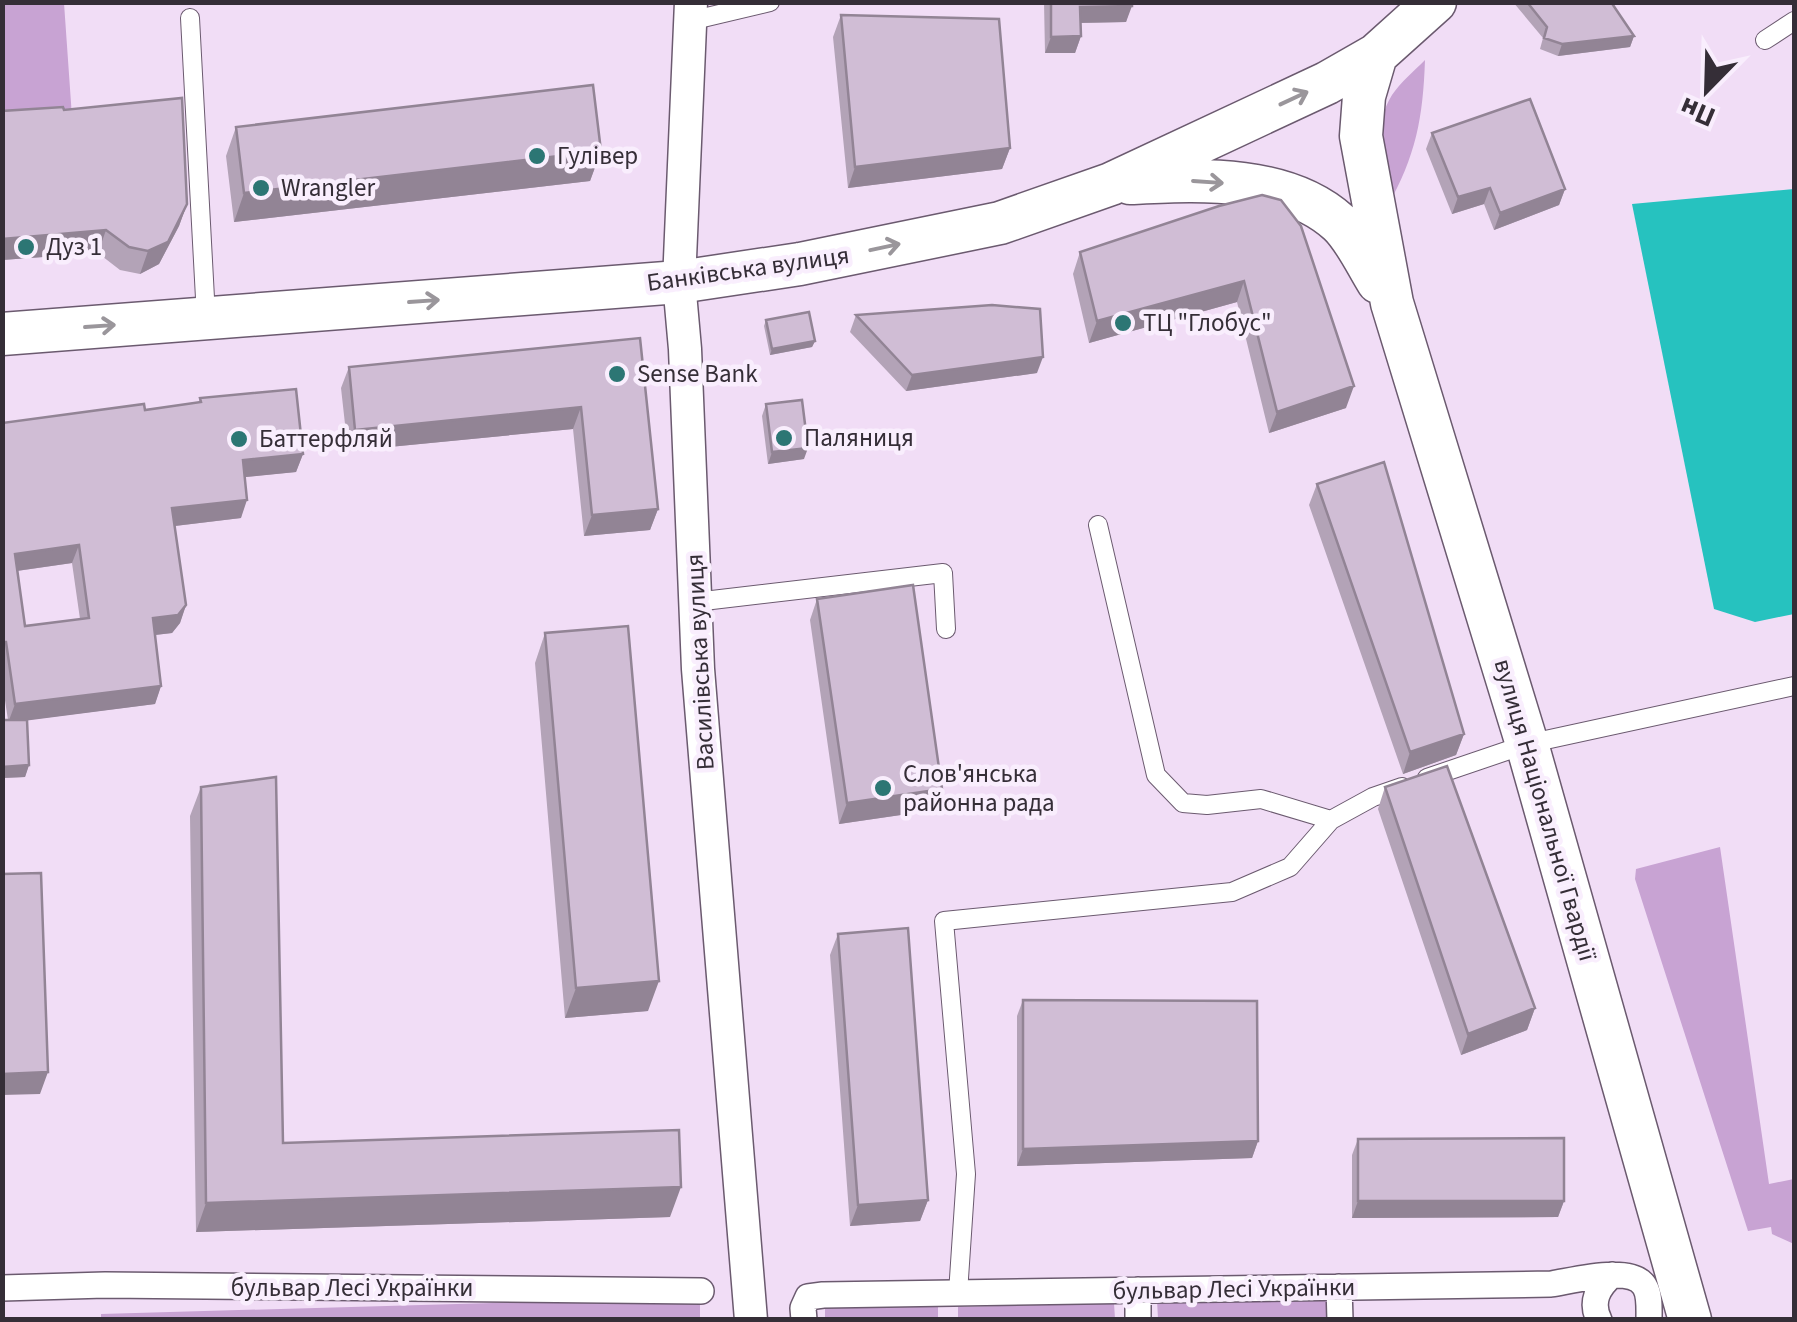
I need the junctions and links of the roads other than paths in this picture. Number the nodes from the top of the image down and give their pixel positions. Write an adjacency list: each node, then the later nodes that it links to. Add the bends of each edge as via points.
1 (770, 2): 3 (lane)
2 (1436, 2): 7 (street, Банківська вулиця)
3 (690, 12): 9 (street, Василівська вулиця)
4 (190, 18): 11 (lane)
5 (1794, 21): 6 (lane)
6 (1765, 40)
7 (1376, 55): 8 (street, Банківська вулиця, one-way to 7); 10 (street, via 1361,136)
8 (1111, 184): 9 (street, Банківська вулиця, one-way to 8, via 1000,223); 10 (street, one-way to 10, via 1206,181 1306,201 1341,224)
9 (680, 282): 11 (street, Банківська вулиця, one-way to 9); 14 (street, Василівська вулиця)
10 (1392, 303): 17 (street, вулиця Національної Гвардії)
11 (206, 318): 12 (street, Банківська вулиця, one-way to 11)
12 (2, 334)
13 (1098, 524): 18 (lane, via 1156,776 1182,803 1262,799)
14 (696, 602): 15 (lane, via 944,573); 25 (street, Василівська вулиця)
15 (946, 629)
16 (1794, 686): 17 (lane)
17 (1527, 744): 18 (lane, via 1372,797); 32 (street, вулиця Національної Гвардії)
18 (1332, 820): 24 (lane, via 1290,868 1232,892 944,921 966,1174)
19 (1612, 1275): 20 (street, бульвар Лесі Українки, via 1550,1284); 30 (street, via 1597,1293); 31 (street, via 1638,1279 1647,1289)
20 (1339, 1287): 23 (street, бульвар Лесі Українки); 29 (street)
21 (2, 1288): 22 (street, бульвар Лесі Українки)
22 (700, 1290)
23 (1138, 1290): 24 (street, бульвар Лесі Українки); 28 (street)
24 (952, 1293): 26 (street, бульвар Лесі Українки, via 808,1297); 27 (street)
25 (751, 1320)
26 (804, 1320)
27 (948, 1320)
28 (1138, 1320)
29 (1340, 1320)
30 (1599, 1320)
31 (1649, 1320)
32 (1690, 1320)

